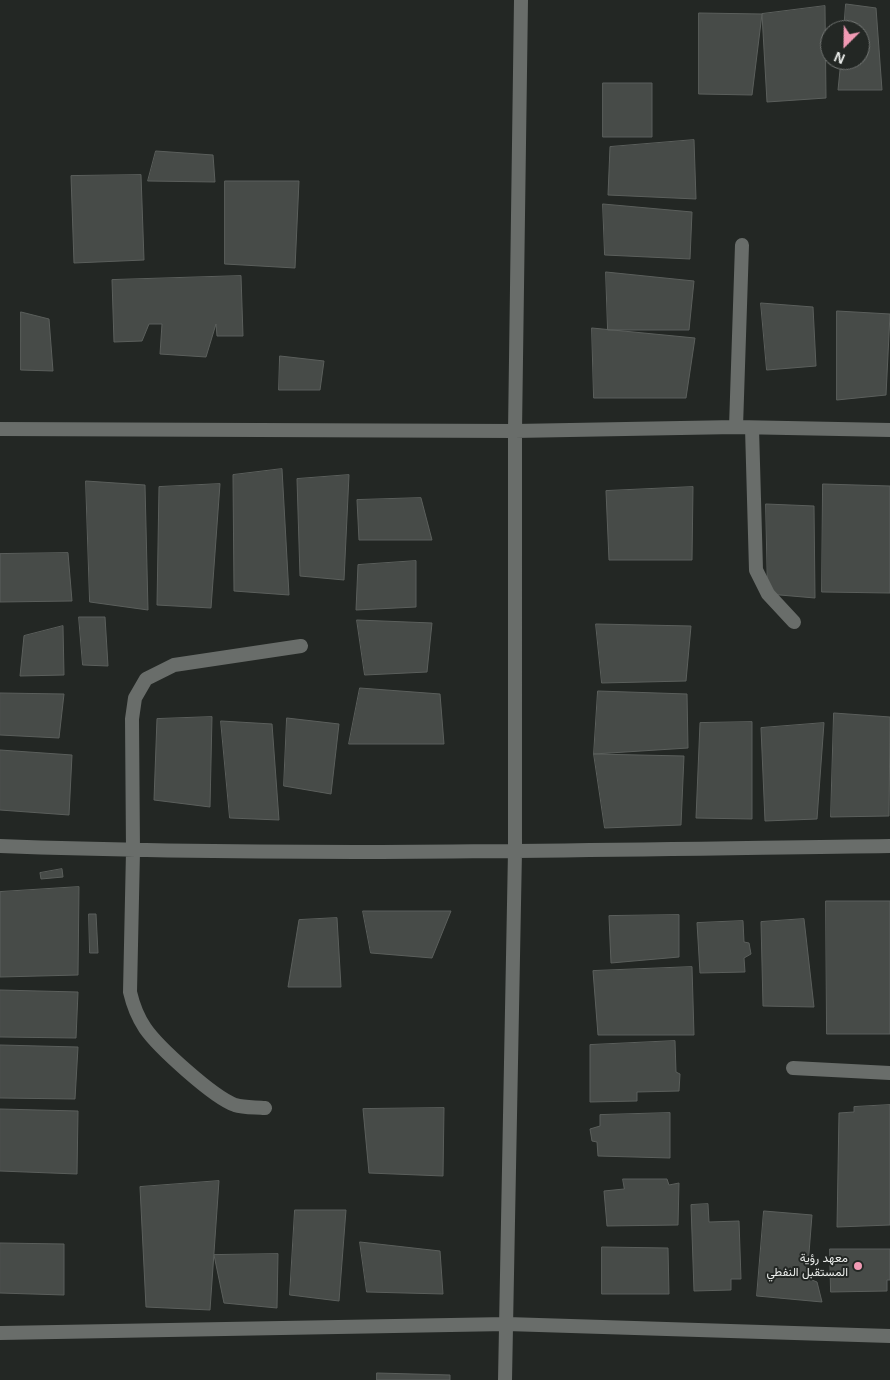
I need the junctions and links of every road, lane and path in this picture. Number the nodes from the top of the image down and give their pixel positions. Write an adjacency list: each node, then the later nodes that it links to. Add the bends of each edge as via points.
1 (521, 0): 7 (street)
2 (742, 245): 3 (street)
3 (736, 427): 4 (street); 7 (street)
4 (752, 428): 6 (street); 8 (street, via 756,570 768,594)
5 (0, 429): 7 (street)
6 (890, 430)
7 (515, 431): 13 (street)
8 (794, 622)
9 (301, 646): 12 (street, via 174,665 146,679 135,698 132,720)
10 (0, 846): 12 (street)
11 (890, 846): 13 (street)
12 (133, 851): 13 (street); 16 (street, via 130,992 135,1012 146,1030 216,1095 236,1105)
13 (515, 851): 17 (street)
14 (793, 1068): 15 (street)
15 (890, 1073)
16 (265, 1108)
17 (506, 1324): 18 (street); 19 (street); 20 (street)
18 (0, 1333)
19 (890, 1336)
20 (505, 1380)

